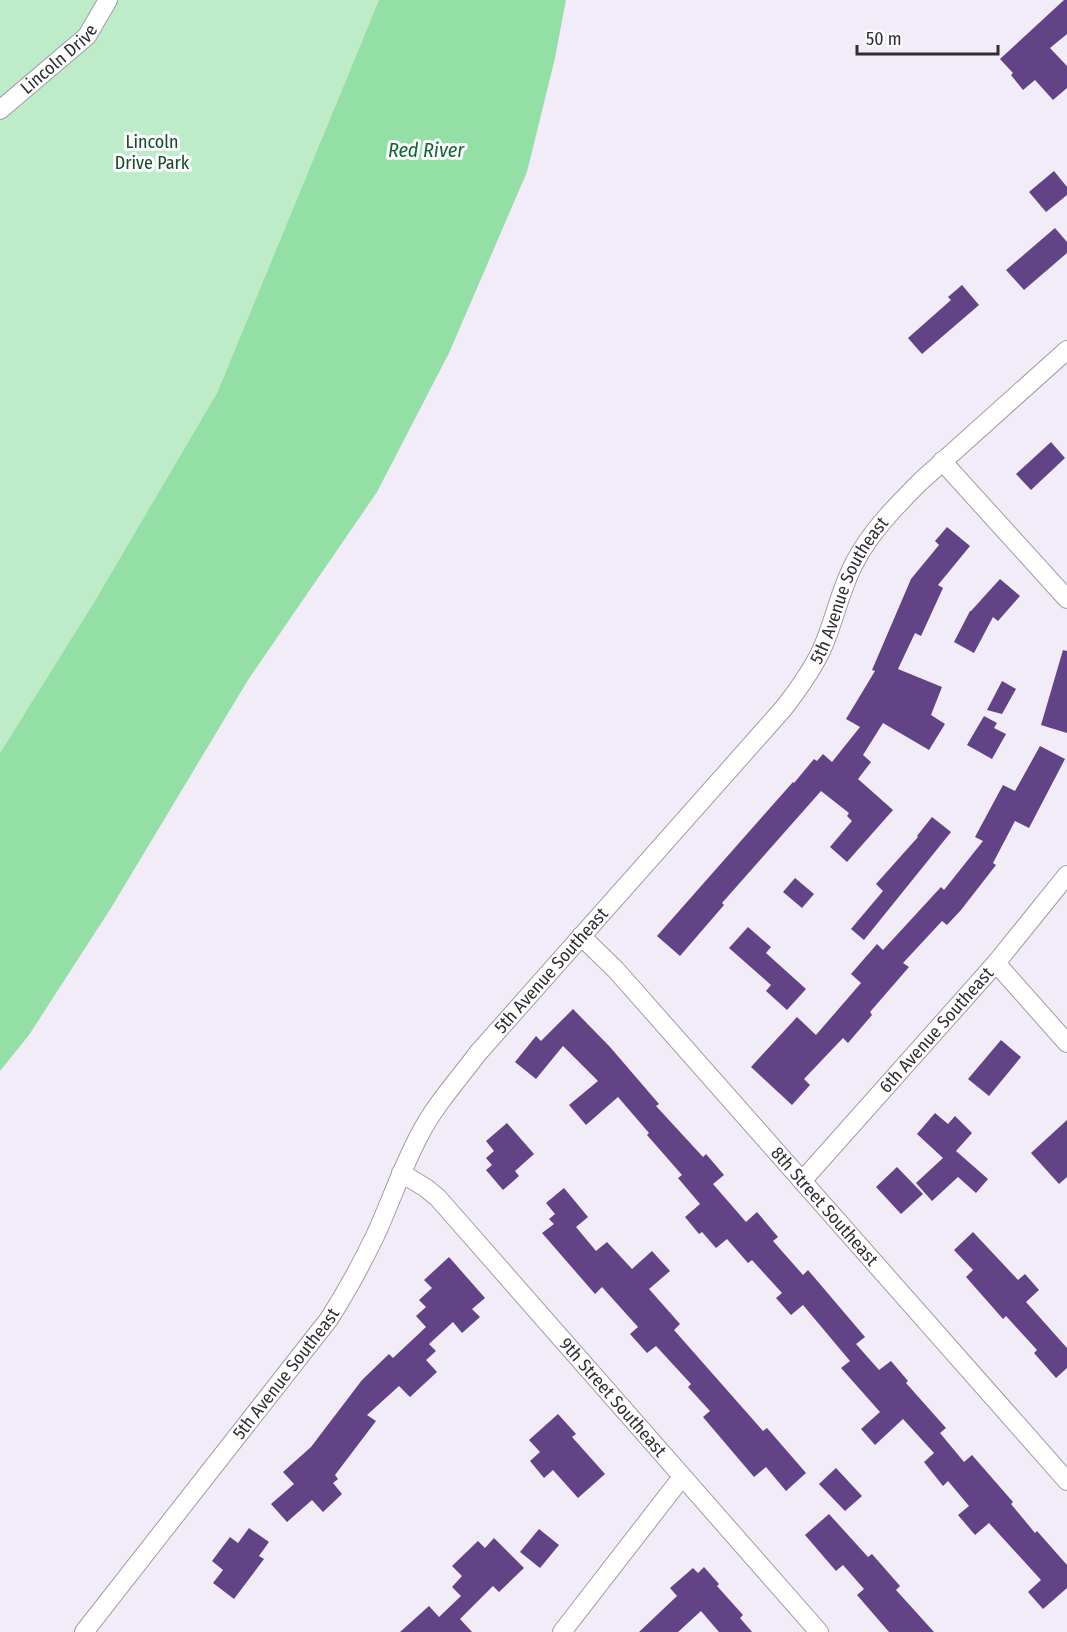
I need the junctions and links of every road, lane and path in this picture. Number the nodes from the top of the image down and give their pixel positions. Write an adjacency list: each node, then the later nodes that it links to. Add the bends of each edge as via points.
1 (108, 0): 2 (street, Lincoln Drive, via 87,36)
2 (0, 110)
3 (1067, 350): 4 (street, 5th Avenue Southeast)
4 (942, 461): 5 (street); 7 (street, 5th Avenue Southeast, via 899,502 856,560 822,651 803,683)
5 (1067, 599)
6 (1067, 875): 8 (street, 6th Avenue Southeast)
7 (581, 936): 10 (street, 5th Avenue Southeast, via 478,1053 437,1107); 11 (street, 8th Street Southeast, via 605,958)
8 (996, 963): 9 (street); 11 (street, 6th Avenue Southeast)
9 (1067, 1042)
10 (401, 1173): 12 (street, 9th Street Southeast, via 438,1198); 14 (street, 5th Avenue Southeast, via 377,1232 329,1319)
11 (802, 1181): 13 (street, 8th Street Southeast)
12 (682, 1478): 15 (street); 16 (street, 9th Street Southeast)
13 (1067, 1481)
14 (84, 1632)
15 (562, 1632)
16 (819, 1632)

